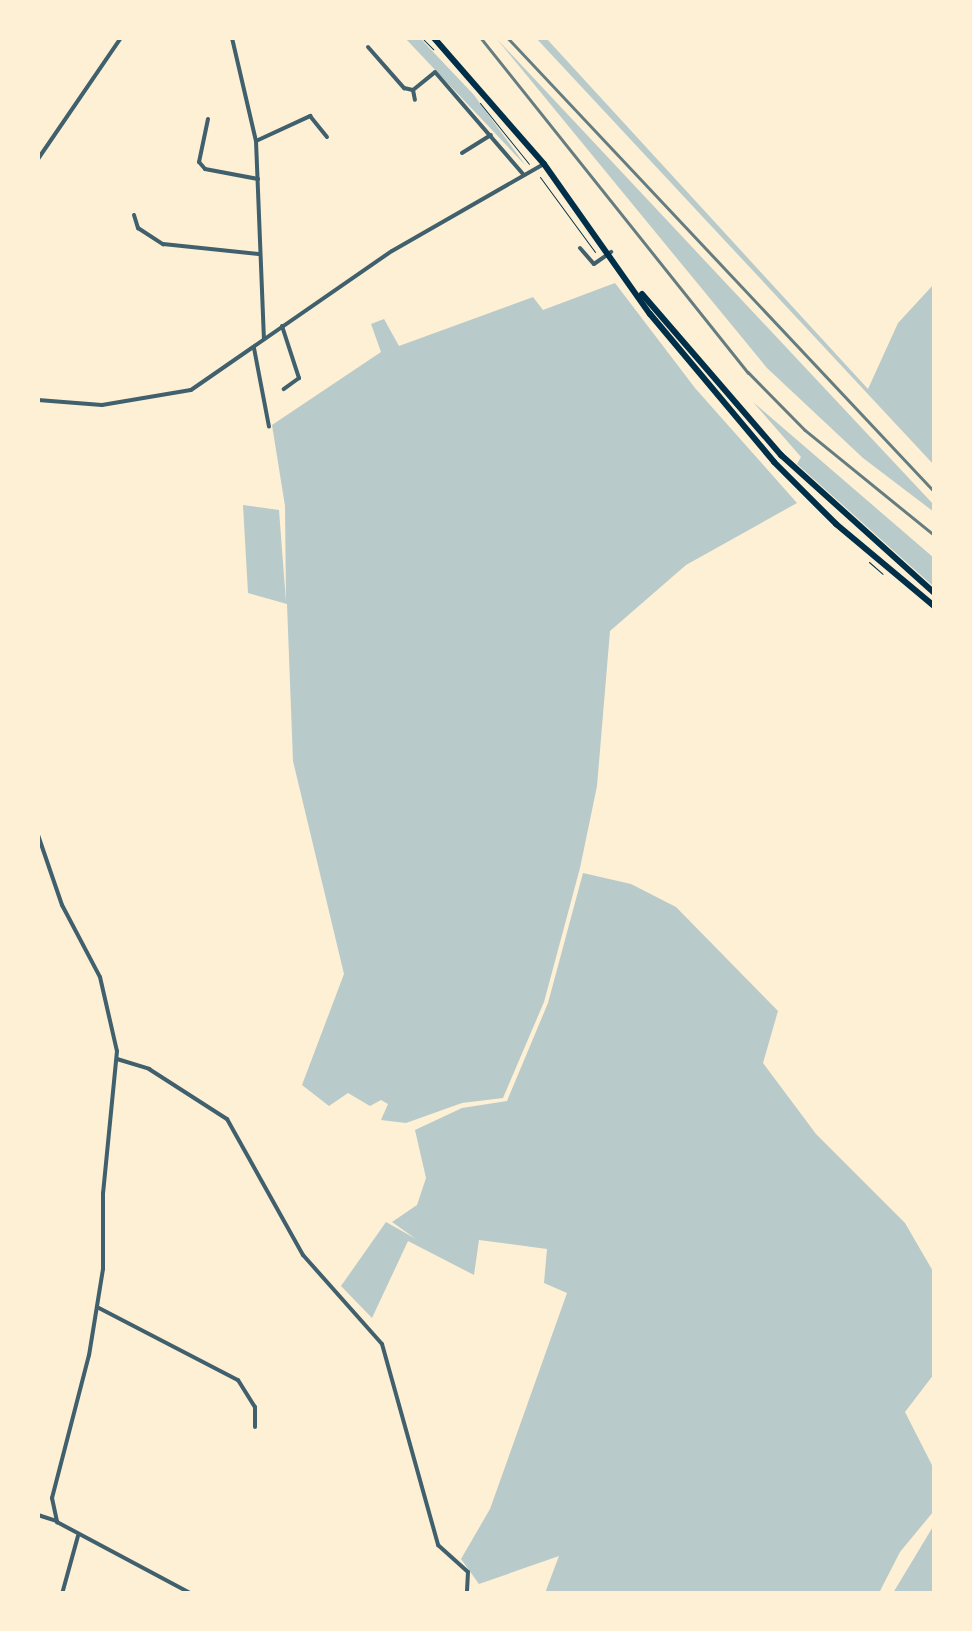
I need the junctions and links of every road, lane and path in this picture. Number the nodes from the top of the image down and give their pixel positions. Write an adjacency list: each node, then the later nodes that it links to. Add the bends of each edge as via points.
1 (121, 38): 15 (street)
2 (232, 38): 13 (street)
3 (422, 38): 6 (path)
4 (434, 38): 18 (highway)
5 (368, 47): 7 (street, via 370,57)
6 (438, 55)
7 (414, 90): 9 (street); 11 (street, via 435,72)
8 (476, 97): 19 (path)
9 (415, 100)
10 (208, 119): 17 (street)
11 (491, 135): 14 (street); 20 (street)
12 (328, 137): 13 (street, via 310,116)
13 (256, 141): 21 (street)
14 (462, 154)
15 (38, 159)
16 (190, 161): 17 (street)
17 (200, 162): 21 (street, via 205,169)
18 (544, 164): 19 (street); 24 (highway)
19 (534, 170): 20 (street); 26 (path)
20 (524, 175): 29 (street, via 392,251)
21 (258, 179): 25 (street)
22 (134, 216): 25 (street, via 138,228 163,244)
23 (580, 248): 26 (street, via 594,264)
24 (611, 252): 26 (street); 27 (highway)
25 (258, 254): 30 (street)
26 (600, 259)
27 (641, 294): 36 (highway, via 780,455); 37 (highway, via 650,314 774,462)
28 (38, 306): 32 (street)
29 (282, 326): 30 (street); 33 (street, via 299,378)
30 (264, 339): 31 (street)
31 (254, 348): 34 (street, via 191,390 102,406); 35 (street)
32 (38, 387)
33 (284, 389)
34 (38, 400)
35 (268, 427)
36 (934, 593)
37 (934, 606)
38 (38, 835): 39 (street, via 62,905 100,977)
39 (117, 1058): 40 (street); 47 (street, via 150,1068 227,1119 302,1255 382,1344 438,1546 468,1572)
40 (97, 1306): 41 (street, via 238,1380 255,1407); 43 (street, via 52,1498)
41 (254, 1427)
42 (38, 1515): 43 (street)
43 (57, 1522): 44 (street)
44 (78, 1536): 45 (street); 46 (street)
45 (62, 1594)
46 (192, 1594)
47 (467, 1594)

